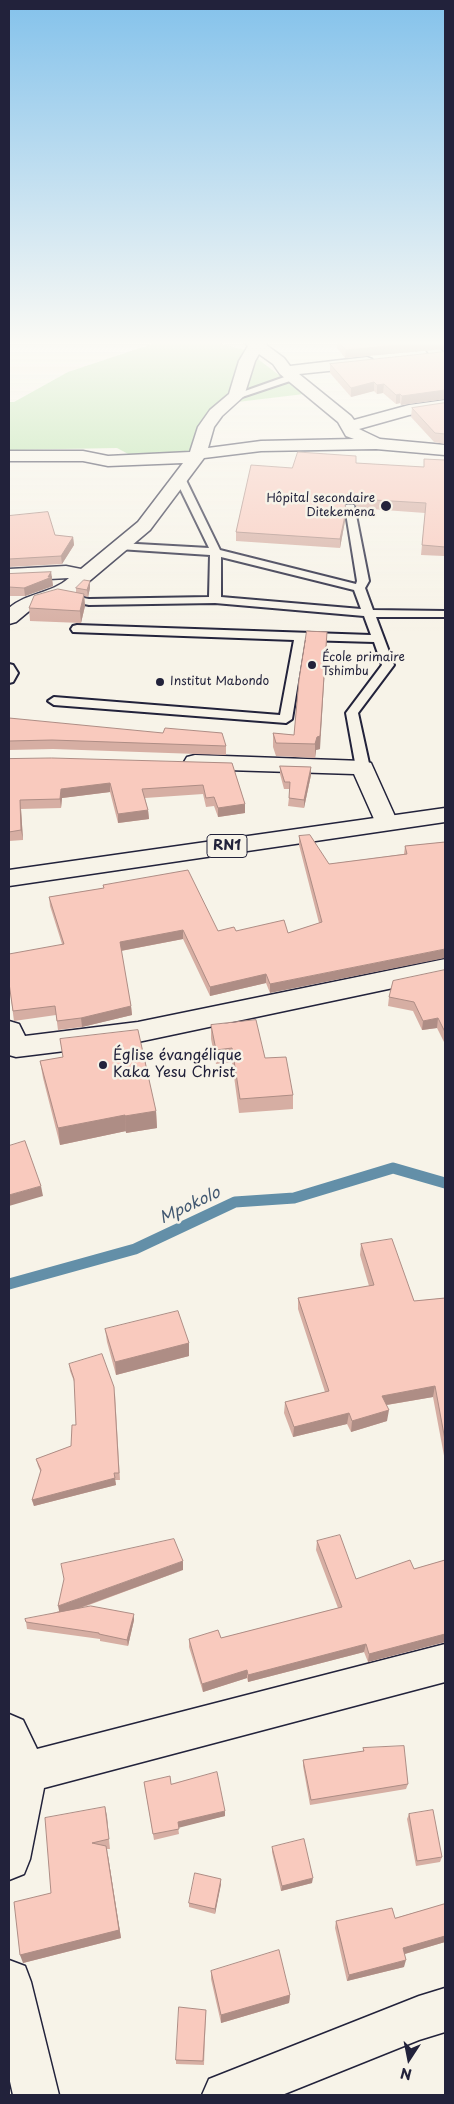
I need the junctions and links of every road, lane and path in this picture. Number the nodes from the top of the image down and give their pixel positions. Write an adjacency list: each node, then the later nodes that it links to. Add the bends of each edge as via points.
1 (202, 439): 5 (main road)
2 (366, 439): 3 (main road)
3 (376, 444): 4 (main road); 5 (main road, via 261,446)
4 (445, 450)
5 (197, 455): 6 (main road, via 108,460 83,456); 7 (main road)
6 (9, 456)
7 (180, 478): 9 (main road, via 144,526); 10 (lane)
8 (350, 507): 13 (lane, via 363,581)
9 (119, 546): 10 (lane); 12 (main road)
10 (216, 552): 13 (lane); 15 (lane)
11 (9, 575): 12 (main road, via 66,572)
12 (84, 575): 14 (main road, via 67,590)
13 (359, 588): 16 (lane)
14 (52, 595): 15 (lane, via 89,602); 18 (main road, via 27,603)
15 (214, 600): 16 (lane)
16 (368, 613): 17 (lane); 21 (lane)
17 (445, 614)
18 (9, 618)
19 (77, 629): 20 (lane)
20 (300, 637): 21 (lane); 24 (lane, via 286,719)
21 (378, 639): 26 (lane, via 388,665 352,713)
22 (9, 668): 23 (lane, via 12,672)
23 (9, 679)
24 (54, 701)
25 (179, 762): 26 (main road)
26 (363, 768): 28 (main road)
27 (445, 816): 28 (main road, RN1)
28 (386, 823): 29 (main road, RN1)
29 (9, 878)
30 (445, 968): 31 (main road, via 138,1032 16,1047)
31 (9, 1031)
32 (445, 1663): 34 (main road)
33 (9, 1734): 34 (main road)
34 (27, 1772): 35 (main road)
35 (9, 1859)
36 (9, 1982): 38 (main road)
37 (445, 2010): 39 (main road)
38 (36, 2095)
39 (225, 2095)

